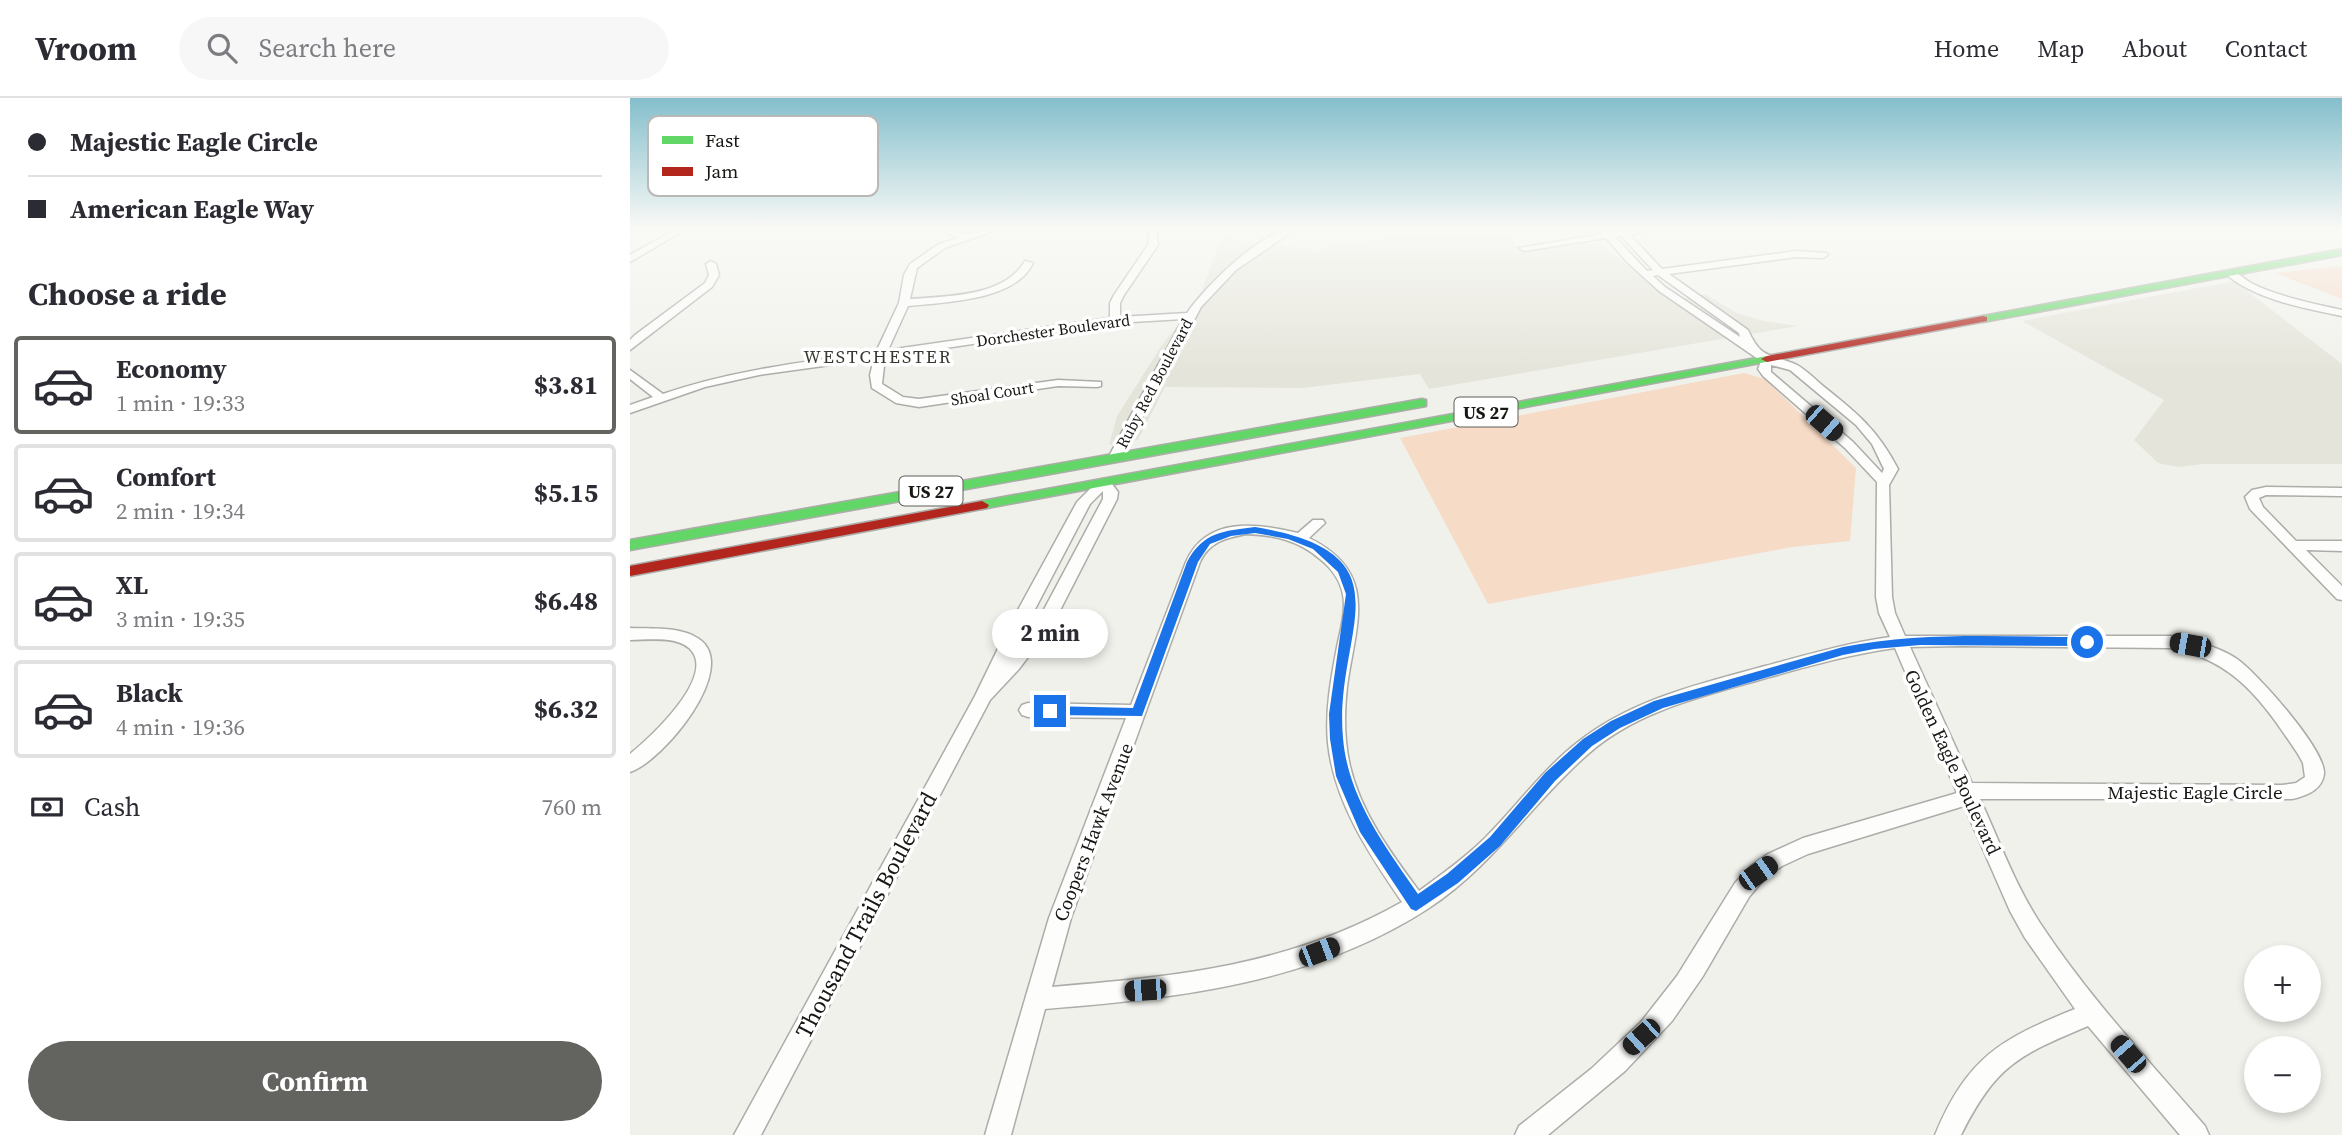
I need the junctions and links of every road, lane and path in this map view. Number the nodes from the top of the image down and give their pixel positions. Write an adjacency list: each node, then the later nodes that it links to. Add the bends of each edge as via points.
1 (713, 277): 18 (street, via 708,286 646,330)
2 (909, 277): 12 (street)
3 (1020, 277): 12 (street, via 1000,288)
4 (1131, 277): 15 (street, via 1115,303)
5 (1224, 277): 14 (street, Ruby Red Boulevard)
6 (1649, 277): 17 (street)
7 (1668, 277): 17 (street, via 1744,332)
8 (2116, 277): 11 (highway)
9 (2207, 277): 21 (highway, US 27)
10 (2236, 277): 13 (street)
11 (2112, 278)
12 (904, 303): 20 (street)
13 (2342, 311)
14 (1190, 316): 15 (street, Dorchester Boulevard); 28 (street, Ruby Red Boulevard)
15 (1115, 320): 20 (street, Dorchester Boulevard)
16 (1774, 339): 17 (highway)
17 (1747, 344): 19 (highway); 21 (street)
18 (630, 347)
19 (1720, 349)
20 (881, 354): 23 (street, Shoal Court, via 876,386 888,396 909,402 1058,383); 24 (street, Dorchester Boulevard, via 748,374)
21 (1766, 360): 29 (street, via 1767,374); 29 (street, Golden Eagle Boulevard, via 1794,368 1867,429 1891,469); 30 (highway, US 27)
22 (630, 373): 24 (street)
23 (1097, 384)
24 (660, 397): 27 (street, Dorchester Boulevard)
25 (1442, 399): 26 (highway, US 27)
26 (1404, 406): 28 (highway, US 27); 30 (highway, via 1386,415 1128,467 1111,473)
27 (630, 408)
28 (1114, 458): 32 (highway, US 27)
29 (1882, 480): 44 (street, Golden Eagle Boulevard, via 1884,597)
30 (1104, 483): 38 (street, Thousand Trails Boulevard, via 1088,495); 39 (street, Thousand Trails Boulevard, via 1110,499); 41 (highway, US 27)
31 (2342, 492): 36 (street, via 2266,491 2253,495 2257,509)
32 (876, 501): 35 (highway, US 27); 40 (highway, via 833,516)
33 (1318, 523): 34 (street)
34 (1300, 539): 47 (street, Coopers Hawk Avenue, via 1246,530 1201,546); 50 (street, Coopers Hawk Avenue, via 1338,563 1350,586 1351,612 1336,714 1340,763 1365,828)
35 (630, 545)
36 (2293, 545): 37 (street); 42 (street)
37 (2342, 546)
38 (1058, 551): 39 (street); 45 (street, Thousand Trails Boulevard)
39 (1083, 551): 45 (street, Thousand Trails Boulevard, via 1039,632)
40 (630, 553)
41 (630, 571)
42 (2342, 595)
43 (630, 634): 48 (street, via 659,633 689,641 701,651 706,666 686,711)
44 (1898, 642): 49 (street, Golden Eagle Boulevard); 49 (street, Majestic Eagle Circle, via 2171,642 2198,648 2233,664 2251,680 2308,752 2315,772 2306,788 2282,793); 50 (street, Majestic Eagle Circle, via 1843,651 1686,694 1616,724 1550,777 1482,854)
45 (984, 696): 53 (street, Thousand Trails Boulevard)
46 (1028, 710): 47 (street)
47 (1138, 712): 51 (street, Coopers Hawk Avenue, via 1060,918)
48 (630, 765)
49 (1968, 794): 52 (street, Golden Eagle Boulevard, via 2017,904); 55 (street, Majestic Eagle Circle, via 1804,847 1758,873 1742,890 1664,1013 1578,1095)
50 (1416, 904): 51 (street, Majestic Eagle Circle, via 1341,944 1261,971 1168,988)
51 (1038, 999): 54 (street, Coopers Hawk Avenue)
52 (2092, 1013): 56 (street, via 2000,1057 1980,1078); 57 (street, Golden Eagle Boulevard)
53 (747, 1135)
54 (998, 1135)
55 (1528, 1135)
56 (1948, 1135)
57 (2196, 1135)

